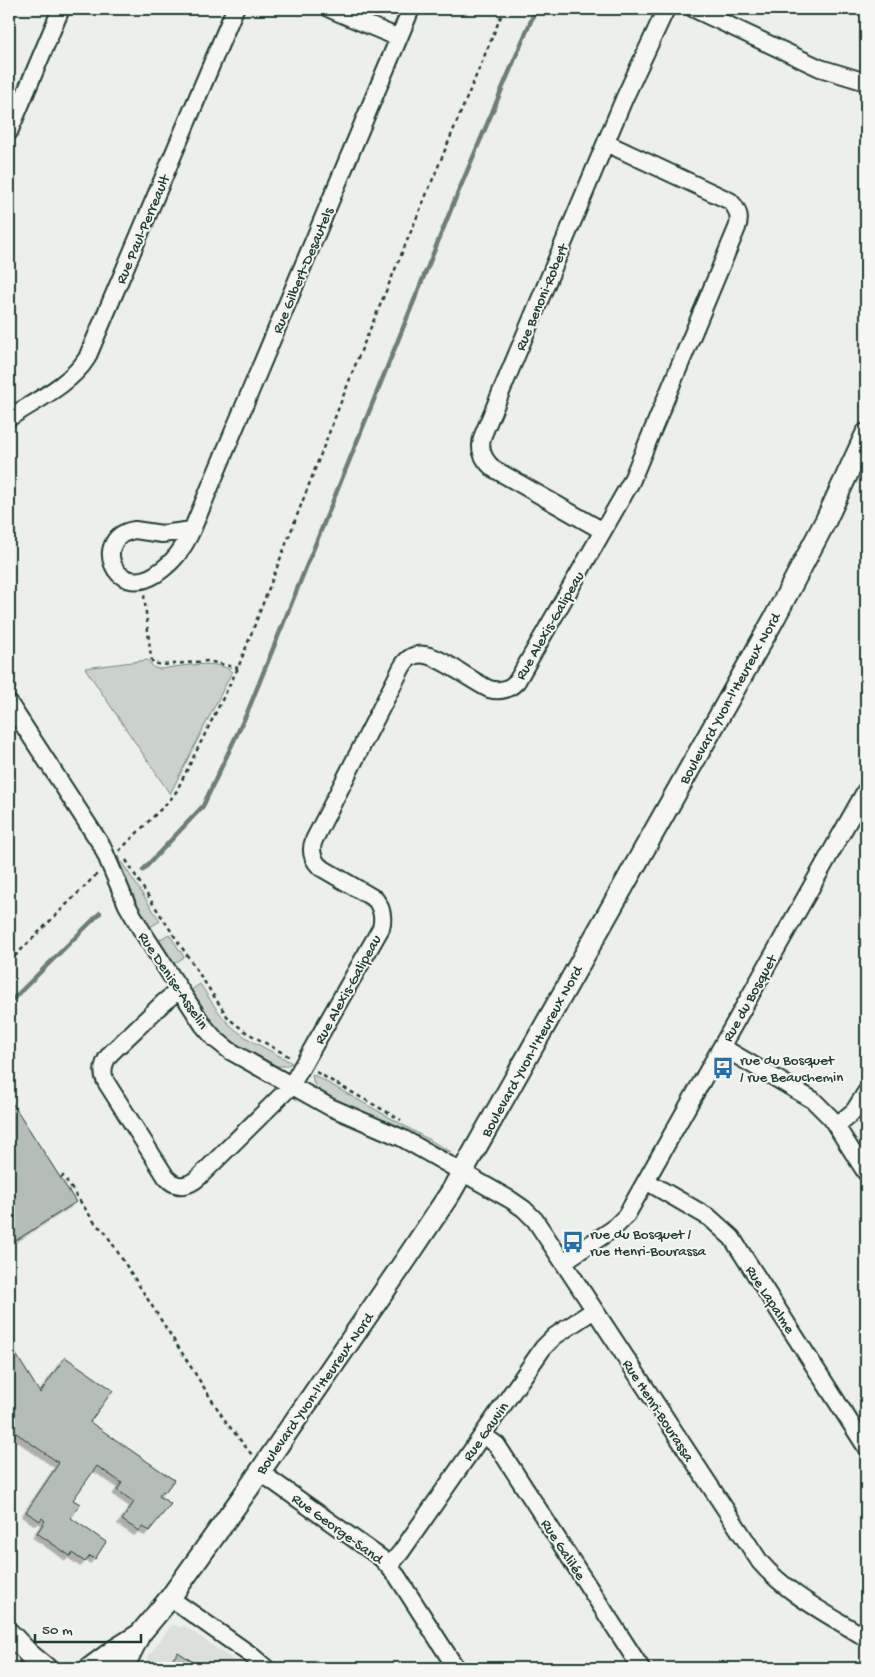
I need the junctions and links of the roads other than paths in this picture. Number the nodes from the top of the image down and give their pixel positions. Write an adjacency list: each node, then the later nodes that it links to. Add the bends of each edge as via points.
1 (61, 9): 9 (street)
2 (235, 9): 11 (street, Rue Paul-Perreault, via 87,358 70,378)
3 (330, 9): 7 (street)
4 (411, 9): 7 (street, Rue Gilbert-Desautels)
5 (666, 9): 10 (street, Rue Benoni-Robert)
6 (694, 9): 8 (street, via 820,68)
7 (399, 38): 13 (street, Rue Gilbert-Desautels)
8 (866, 82)
9 (9, 132)
10 (606, 143): 14 (street, Rue Benoni-Robert, via 481,444 483,456 494,469); 14 (street, Rue Alexis-Galipeau, via 726,199 736,208 739,220 631,482)
11 (9, 418)
12 (866, 434): 22 (street, Boulevard Yvon-l'Heureux Nord, via 774,619)
13 (192, 530): 13 (street, Rue Gilbert-Desautels, via 162,534 126,532 111,548 113,566 126,579 146,580 173,560 183,549)
14 (603, 531): 19 (street, Rue Alexis-Galipeau, via 520,678 510,687 489,689 426,654 406,660 402,667 312,848 320,867 375,899 381,911 382,924)
15 (13, 698): 17 (street, Rue Denise-Asselin, via 102,846 127,905)
16 (866, 790): 18 (street, Rue du Bosquet)
17 (180, 990): 19 (street, Rue Denise-Asselin, via 203,1025 222,1045); 19 (street, Rue Alexis-Galipeau, via 110,1054 103,1070 106,1082 171,1182 182,1186 193,1183)
18 (722, 1047): 21 (street, via 806,1095); 24 (street, Rue du Bosquet)
19 (291, 1086): 22 (street, Rue Denise-Asselin, via 415,1145)
20 (866, 1092): 21 (street, via 854,1111)
21 (836, 1126): 23 (street)
22 (462, 1172): 25 (street, Rue Henri-Bourassa, via 524,1209); 29 (street, Boulevard Yvon-l'Heureux Nord, via 408,1258)
23 (866, 1173)
24 (646, 1181): 25 (street, Rue du Bosquet, via 618,1225); 28 (street, Rue Lapalme, via 710,1218 732,1238)
25 (563, 1262): 26 (street, Rue Henri-Bourassa)
26 (594, 1310): 27 (street, Rue Gauvin, via 543,1348); 34 (street, Rue Henri-Bourassa, via 760,1562 788,1589)
27 (483, 1435): 30 (street, Rue Gauvin); 42 (street, Rue Galilée, via 497,1445)
28 (866, 1446)
29 (262, 1469): 30 (street, Rue George-Sand); 31 (street, Boulevard Yvon-l'Heureux Nord)
30 (389, 1566): 41 (street, Rue George-Sand)
31 (170, 1598): 33 (street, Boulevard Yvon-l'Heureux Nord); 40 (street)
32 (9, 1632): 37 (street)
33 (140, 1634): 38 (street, Boulevard Yvon-l'Heureux Nord); 39 (street, Boulevard Yvon-l'Heureux Nord)
34 (866, 1638)
35 (9, 1663): 36 (street)
36 (10, 1668)
37 (46, 1668)
38 (90, 1668)
39 (123, 1668)
40 (266, 1668)
41 (456, 1668)
42 (641, 1668)

